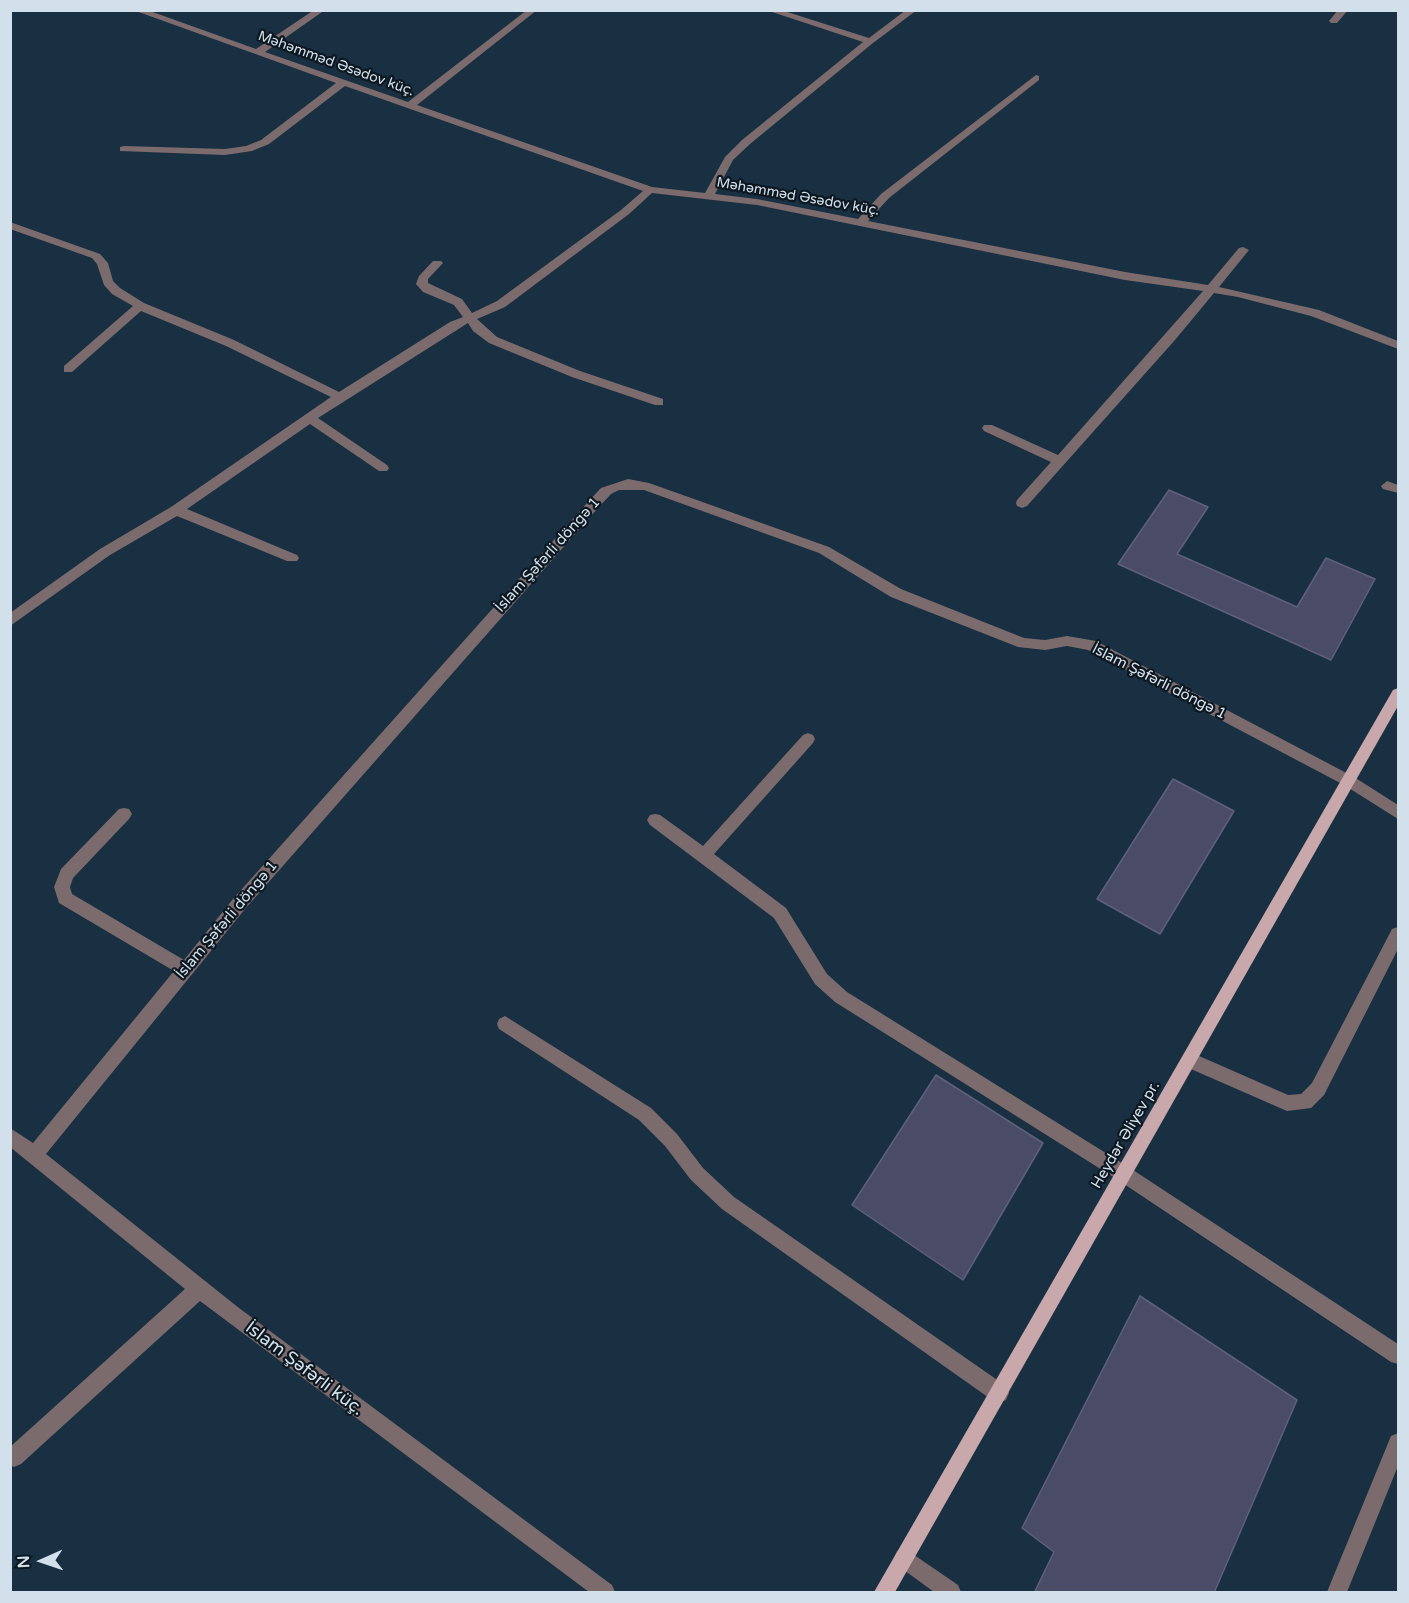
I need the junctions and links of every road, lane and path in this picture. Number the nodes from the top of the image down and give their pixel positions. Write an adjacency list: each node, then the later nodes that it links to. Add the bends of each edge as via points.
1 (137, 10): 9 (street, Məhəmməd Əsədov küç.)
2 (321, 10): 9 (street)
3 (533, 10): 12 (street)
4 (770, 10): 8 (street)
5 (913, 10): 8 (street)
6 (1344, 10): 7 (street)
7 (1334, 21)
8 (870, 41): 15 (street, via 746,142 729,159)
9 (258, 52): 11 (street, Məhəmməd Əsədov küç.)
10 (1035, 78): 16 (street, via 885,195)
11 (343, 83): 12 (street, Məhəmməd Əsədov küç.); 13 (street, via 265,141 248,149)
12 (409, 106): 14 (street, Məhəmməd Əsədov küç.)
13 (124, 149)
14 (650, 190): 15 (street, Məhəmməd Əsədov küç.); 22 (street, via 510,298)
15 (709, 196): 16 (street, Məhəmməd Əsədov küç.)
16 (861, 223): 20 (street, Məhəmməd Əsədov küç., via 1125,276)
17 (10, 225): 21 (street, via 96,256 108,282)
18 (1243, 250): 20 (street)
19 (437, 263): 22 (street, via 422,284 459,302)
20 (1212, 288): 23 (street, Məhəmməd Əsədov küç., via 1305,310); 29 (street)
21 (140, 306): 24 (street); 25 (street, via 230,343)
22 (470, 318): 25 (street); 26 (street, via 493,340)
23 (1398, 345)
24 (68, 369)
25 (340, 397): 27 (street)
26 (659, 402)
27 (310, 418): 30 (street); 32 (street)
28 (988, 429): 29 (street)
29 (1059, 461): 31 (street)
30 (383, 468)
31 (1022, 503)
32 (176, 510): 33 (street); 34 (street, via 105,552)
33 (292, 558)
34 (10, 621)
35 (1397, 702): 37 (main road, Heydər Əliyev pr.)
36 (808, 739): 41 (street)
37 (1349, 781): 38 (street, İslam Şəfərli döngə 1); 43 (street, İslam Şəfərli döngə 1, via 1091,645 1066,641 1045,645 1023,643 896,593 824,550 645,486 628,484 606,491 591,506); 45 (main road, Heydər Əliyev pr.)
38 (1398, 813)
39 (124, 814): 43 (street, via 66,874 62,887 65,898)
40 (655, 820): 41 (street)
41 (704, 855): 48 (street, via 780,913 821,979 841,997)
42 (1398, 934): 45 (street, via 1318,1089 1305,1102 1287,1102)
43 (185, 969): 47 (street, İslam Şəfərli döngə 1)
44 (505, 1024): 51 (street, via 645,1114 728,1203)
45 (1190, 1060): 48 (main road, Heydər Əliyev pr.)
46 (10, 1136): 47 (street, İslam Şəfərli küç.)
47 (34, 1155): 49 (street, İslam Şəfərli küç.)
48 (1124, 1174): 50 (street); 51 (main road, Heydər Əliyev pr.)
49 (199, 1289): 53 (street); 55 (street, İslam Şəfərli küç.)
50 (1398, 1355)
51 (999, 1393): 54 (main road, Heydər Əliyev pr.)
52 (1398, 1443): 58 (street)
53 (14, 1457)
54 (904, 1558): 56 (main road, Heydər Əliyev pr.); 57 (street)
55 (605, 1593)
56 (884, 1593)
57 (951, 1593)
58 (1337, 1593)

